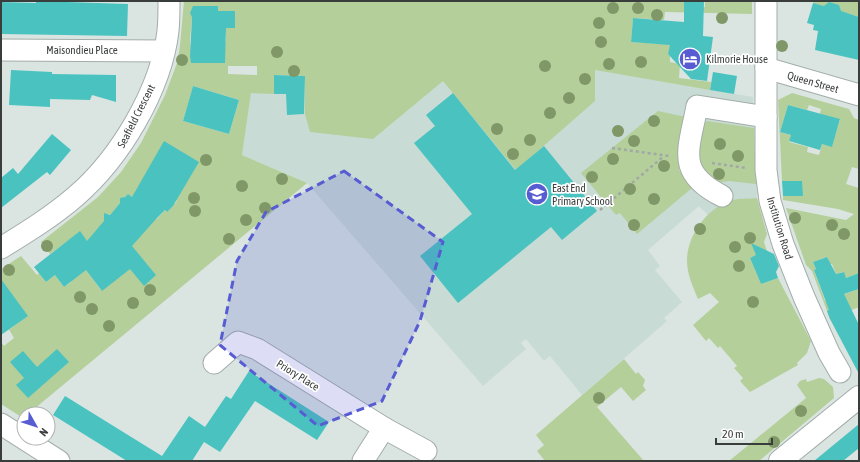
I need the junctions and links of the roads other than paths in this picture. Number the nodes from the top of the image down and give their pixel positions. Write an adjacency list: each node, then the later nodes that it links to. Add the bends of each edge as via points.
1 (169, 1): 4 (street, Seafield Crescent)
2 (766, 1): 5 (street, Institution Road)
3 (1, 50): 4 (street, Maisondieu Place)
4 (164, 51): 9 (street, Seafield Crescent, via 145,102 124,142 107,164 68,203)
5 (766, 68): 6 (street, Queen Street); 7 (street, Institution Road)
6 (859, 95)
7 (766, 117): 8 (street, via 697,106 689,153 691,171 696,180); 11 (street, Institution Road, via 768,188 776,223 804,297)
8 (722, 196)
9 (1, 248)
10 (214, 363): 14 (street, Priory Place, via 238,342 258,349)
11 (840, 372)
12 (859, 397): 16 (highway)
13 (1, 424): 17 (street)
14 (384, 428): 15 (street, Priory Place); 18 (street)
15 (426, 451)
16 (785, 460)
17 (59, 461)
18 (363, 461)

